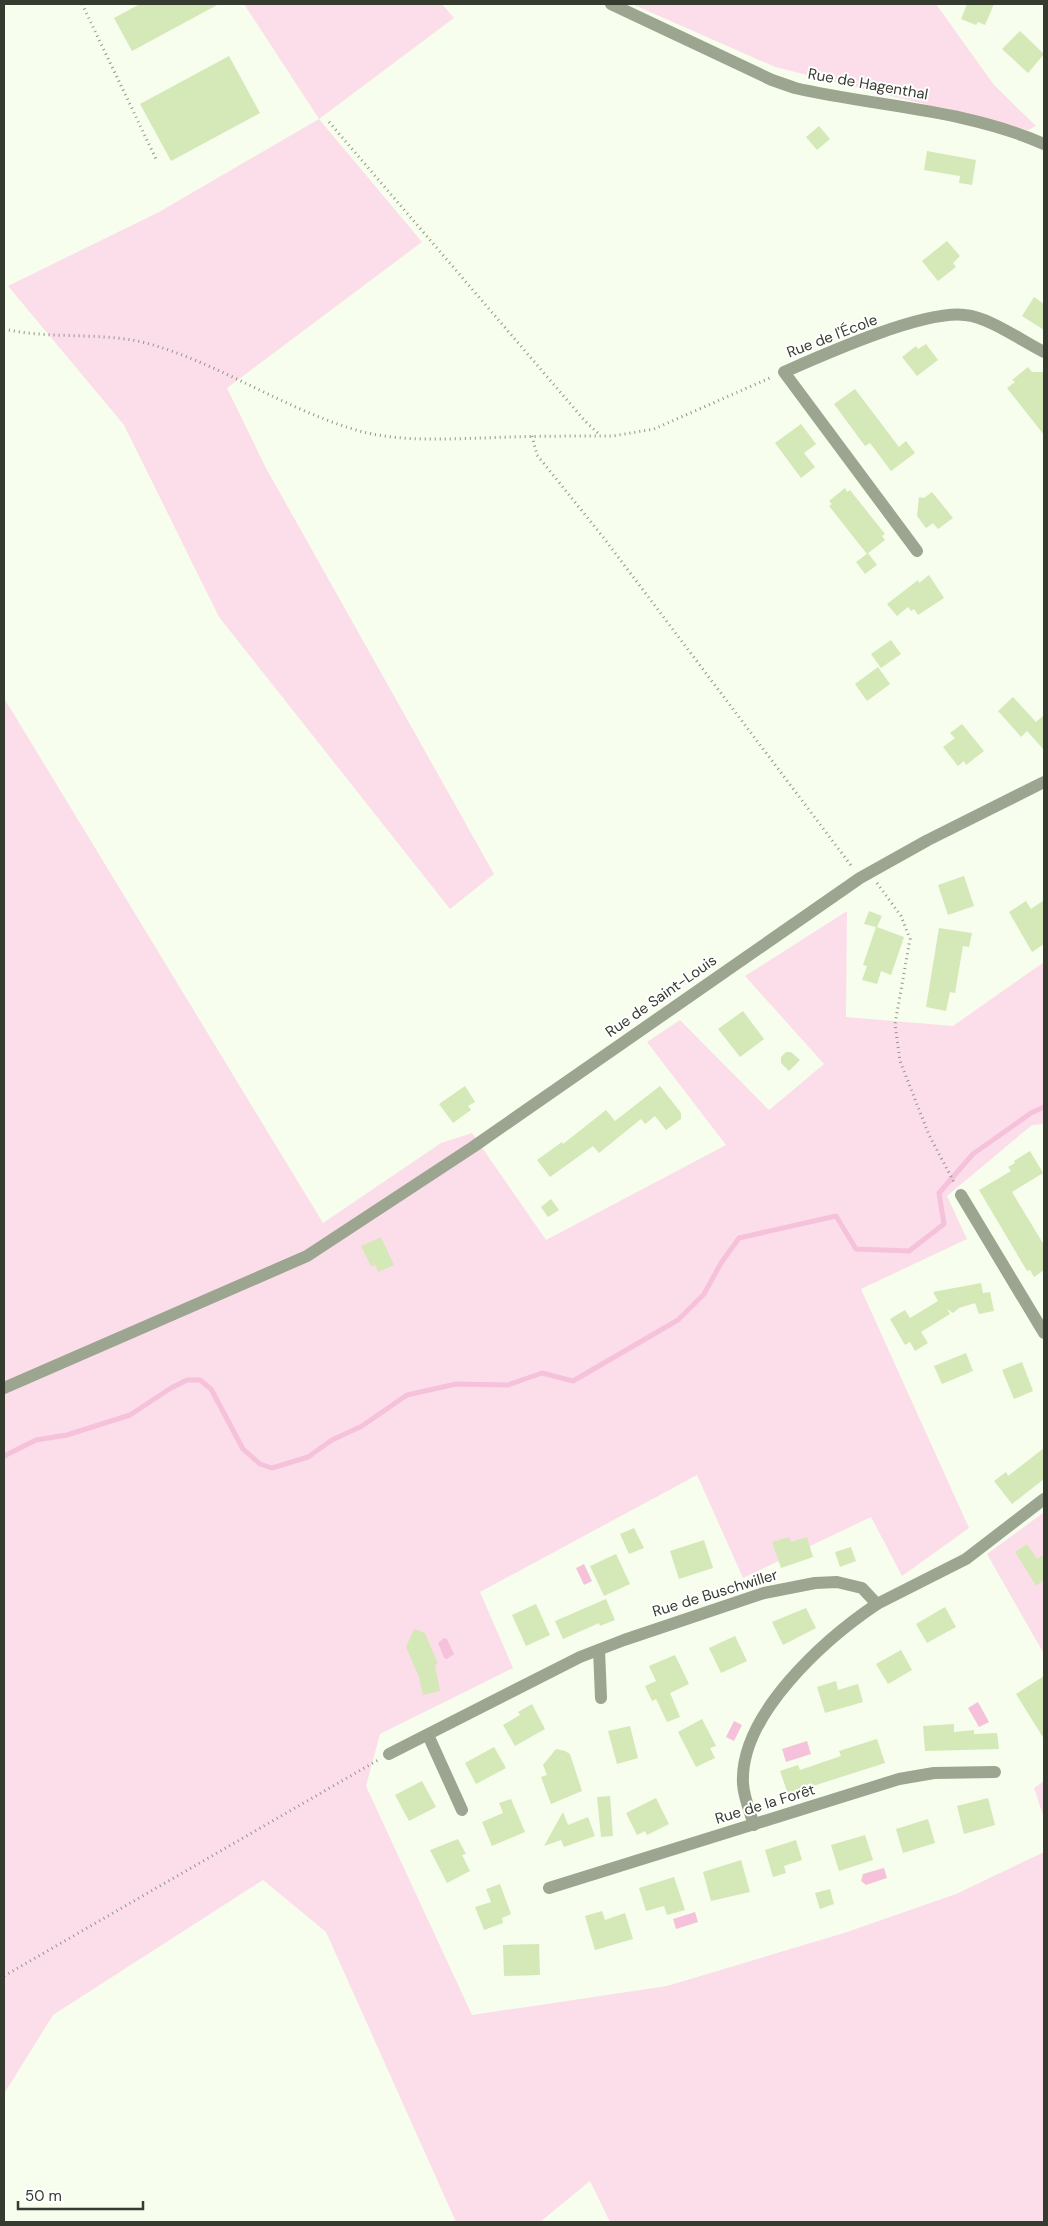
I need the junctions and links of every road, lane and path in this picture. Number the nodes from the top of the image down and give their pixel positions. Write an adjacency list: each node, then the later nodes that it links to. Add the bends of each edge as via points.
1 (82, 4): 5 (path)
2 (611, 4): 4 (street, Rue de Hagenthal, via 764,77 795,88 968,118)
3 (329, 122): 10 (path)
4 (1044, 144)
5 (157, 161)
6 (4, 329): 9 (path, via 33,335 131,340 151,345 359,431 430,439)
7 (1044, 352): 8 (street, Rue de l'École, via 977,317 954,314 915,322)
8 (784, 372): 10 (path, via 654,429); 11 (street, Rue de l'École)
9 (532, 436): 10 (path); 13 (path, via 537,455)
10 (601, 436)
11 (917, 550)
12 (1044, 782): 13 (street, Rue de Saint-Louis)
13 (865, 876): 14 (path, via 901,916 910,939 895,1024 897,1044 915,1101); 16 (street, Rue de Saint-Louis, via 473,1147 307,1256)
14 (959, 1192): 15 (street)
15 (1044, 1333)
16 (4, 1388)
17 (1044, 1499): 18 (street, via 966,1559)
18 (877, 1604): 19 (street, Rue de Buschwiller, via 862,1588 849,1583 796,1586 764,1593); 25 (street, via 813,1656 786,1684 763,1719 744,1771 745,1796)
19 (598, 1650): 20 (street); 21 (street, Rue de Buschwiller, via 556,1668)
20 (601, 1698)
21 (428, 1735): 22 (street, Rue de Buschwiller); 24 (street)
22 (389, 1754): 27 (path)
23 (995, 1772): 25 (street, Rue de la Forêt, via 920,1774)
24 (462, 1810)
25 (754, 1825): 26 (street, Rue de la Forêt)
26 (549, 1888)
27 (4, 1976)

